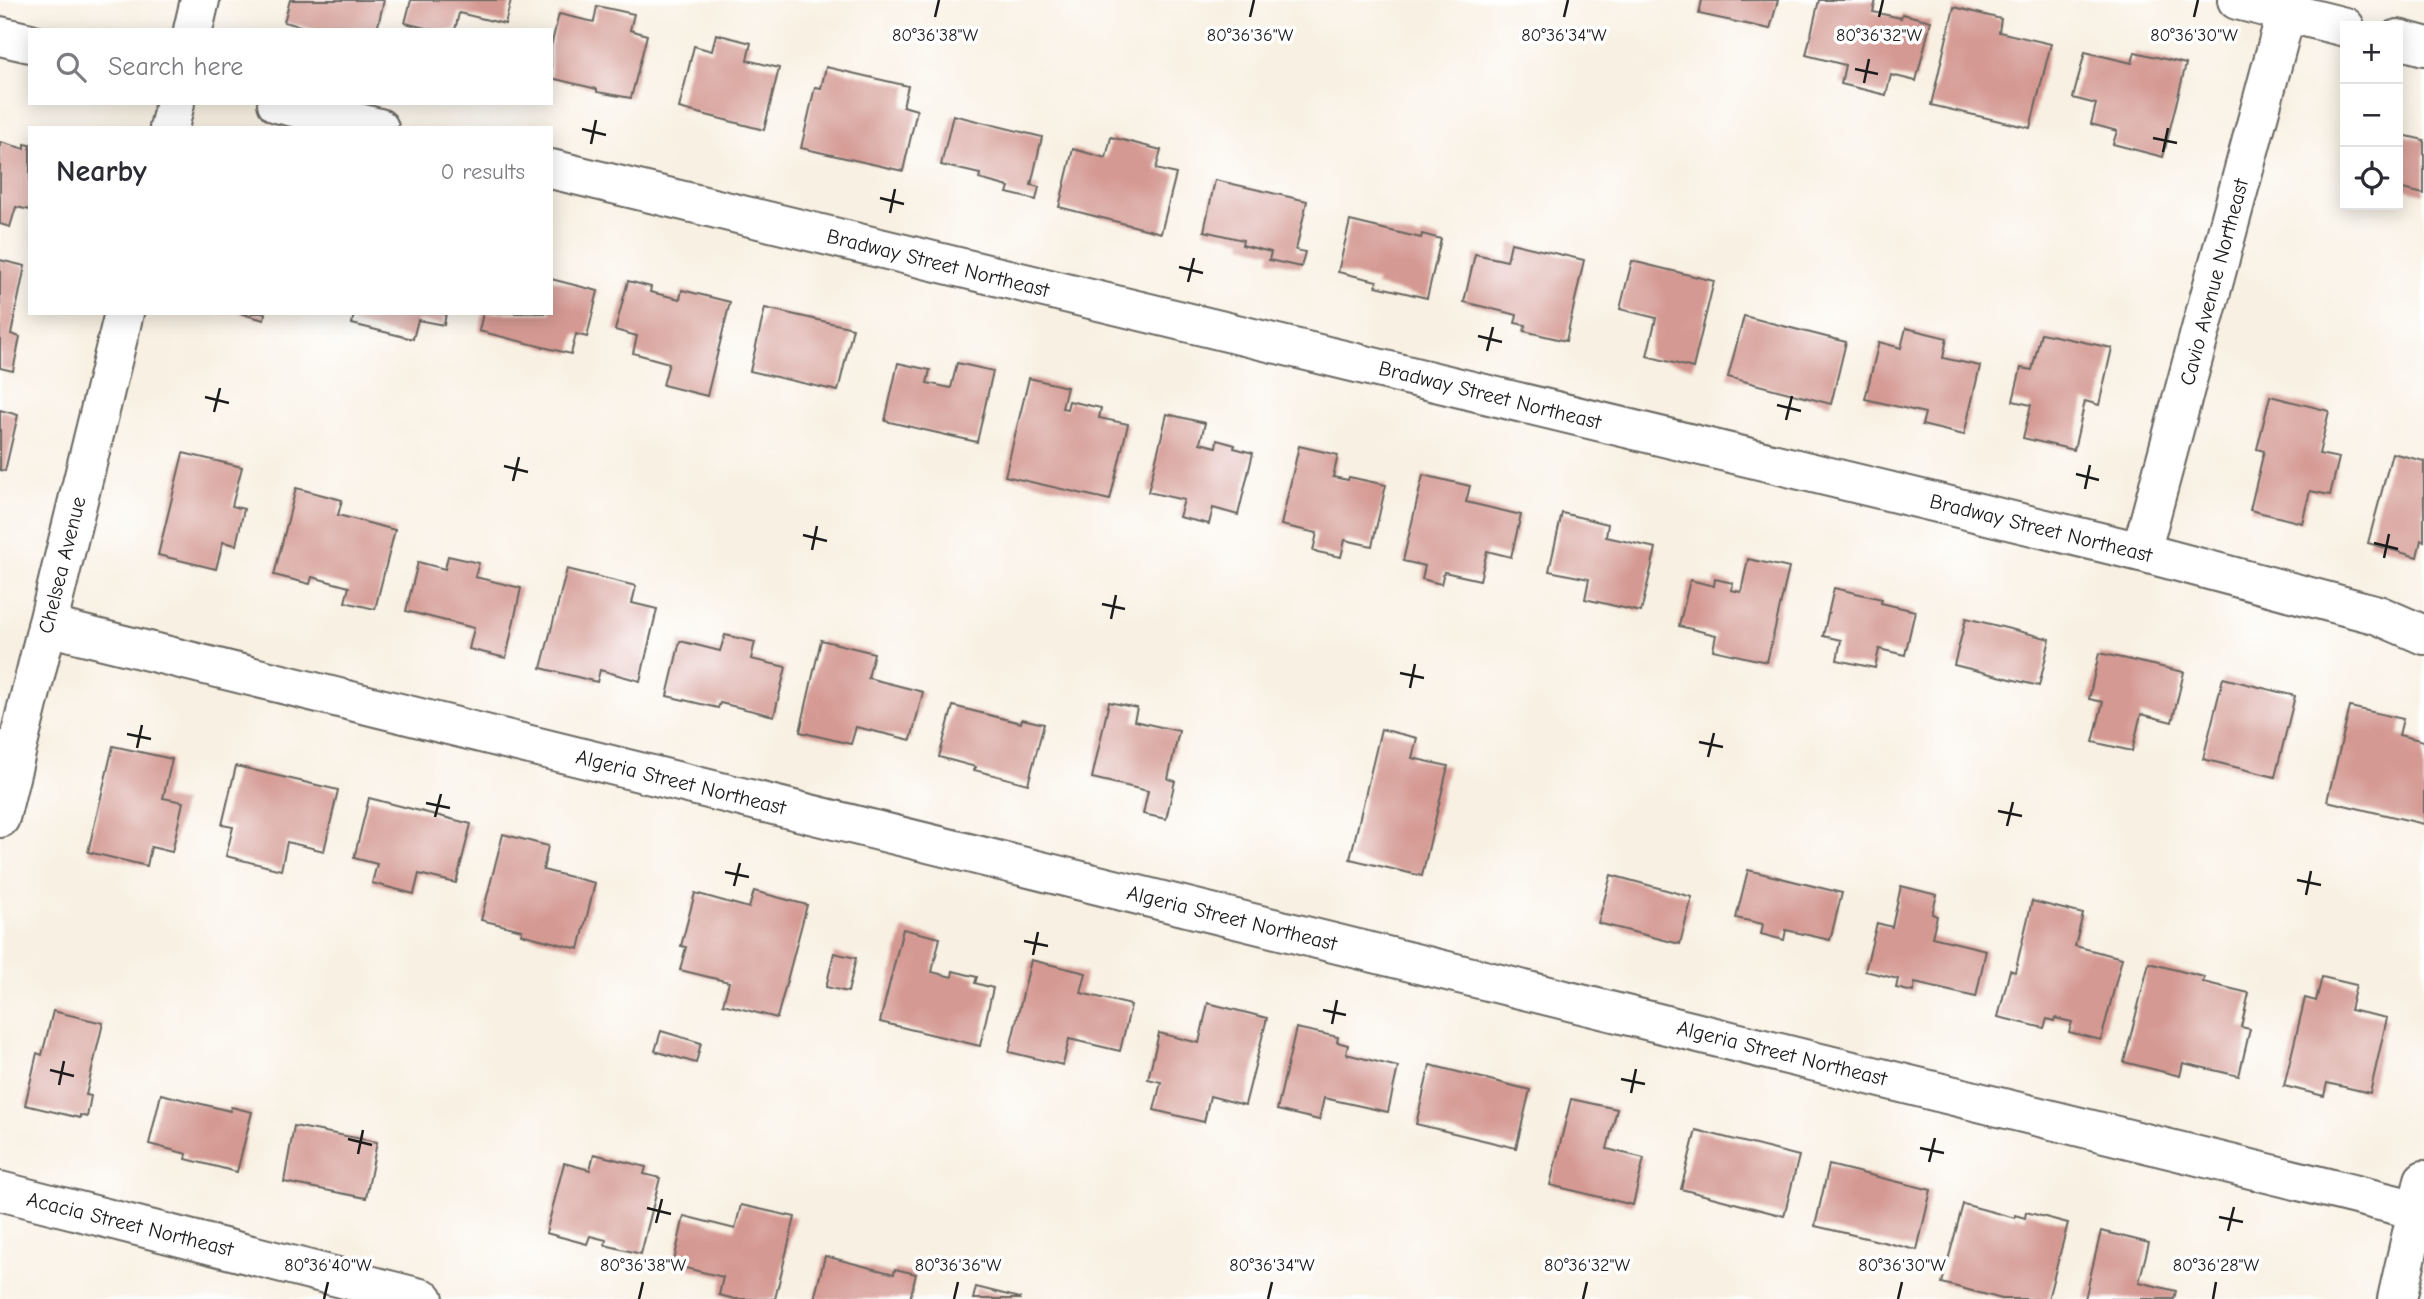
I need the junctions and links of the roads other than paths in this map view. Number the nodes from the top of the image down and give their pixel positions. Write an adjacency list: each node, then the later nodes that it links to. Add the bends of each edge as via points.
1 (200, 0): 5 (street)
2 (2236, 0): 3 (street)
3 (2286, 13): 4 (street); 16 (street, Cavio Avenue Northeast)
4 (2340, 26)
5 (193, 28)
6 (0, 36): 8 (street)
7 (2403, 40): 9 (street)
8 (28, 43)
9 (2424, 46)
10 (175, 105): 12 (street)
11 (285, 105): 13 (street)
12 (169, 126)
13 (371, 126)
14 (553, 169): 16 (street, Bradway Street Northeast)
15 (124, 315): 17 (street, Chelsea Avenue)
16 (2141, 552): 18 (street, Bradway Street Northeast, via 2378,615)
17 (47, 626): 19 (street, Chelsea Avenue); 21 (street, Algeria Street Northeast)
18 (2424, 635)
19 (0, 818)
20 (0, 1191): 22 (street, Acacia Street Northeast)
21 (2420, 1195): 23 (street)
22 (424, 1299)
23 (2397, 1299)

